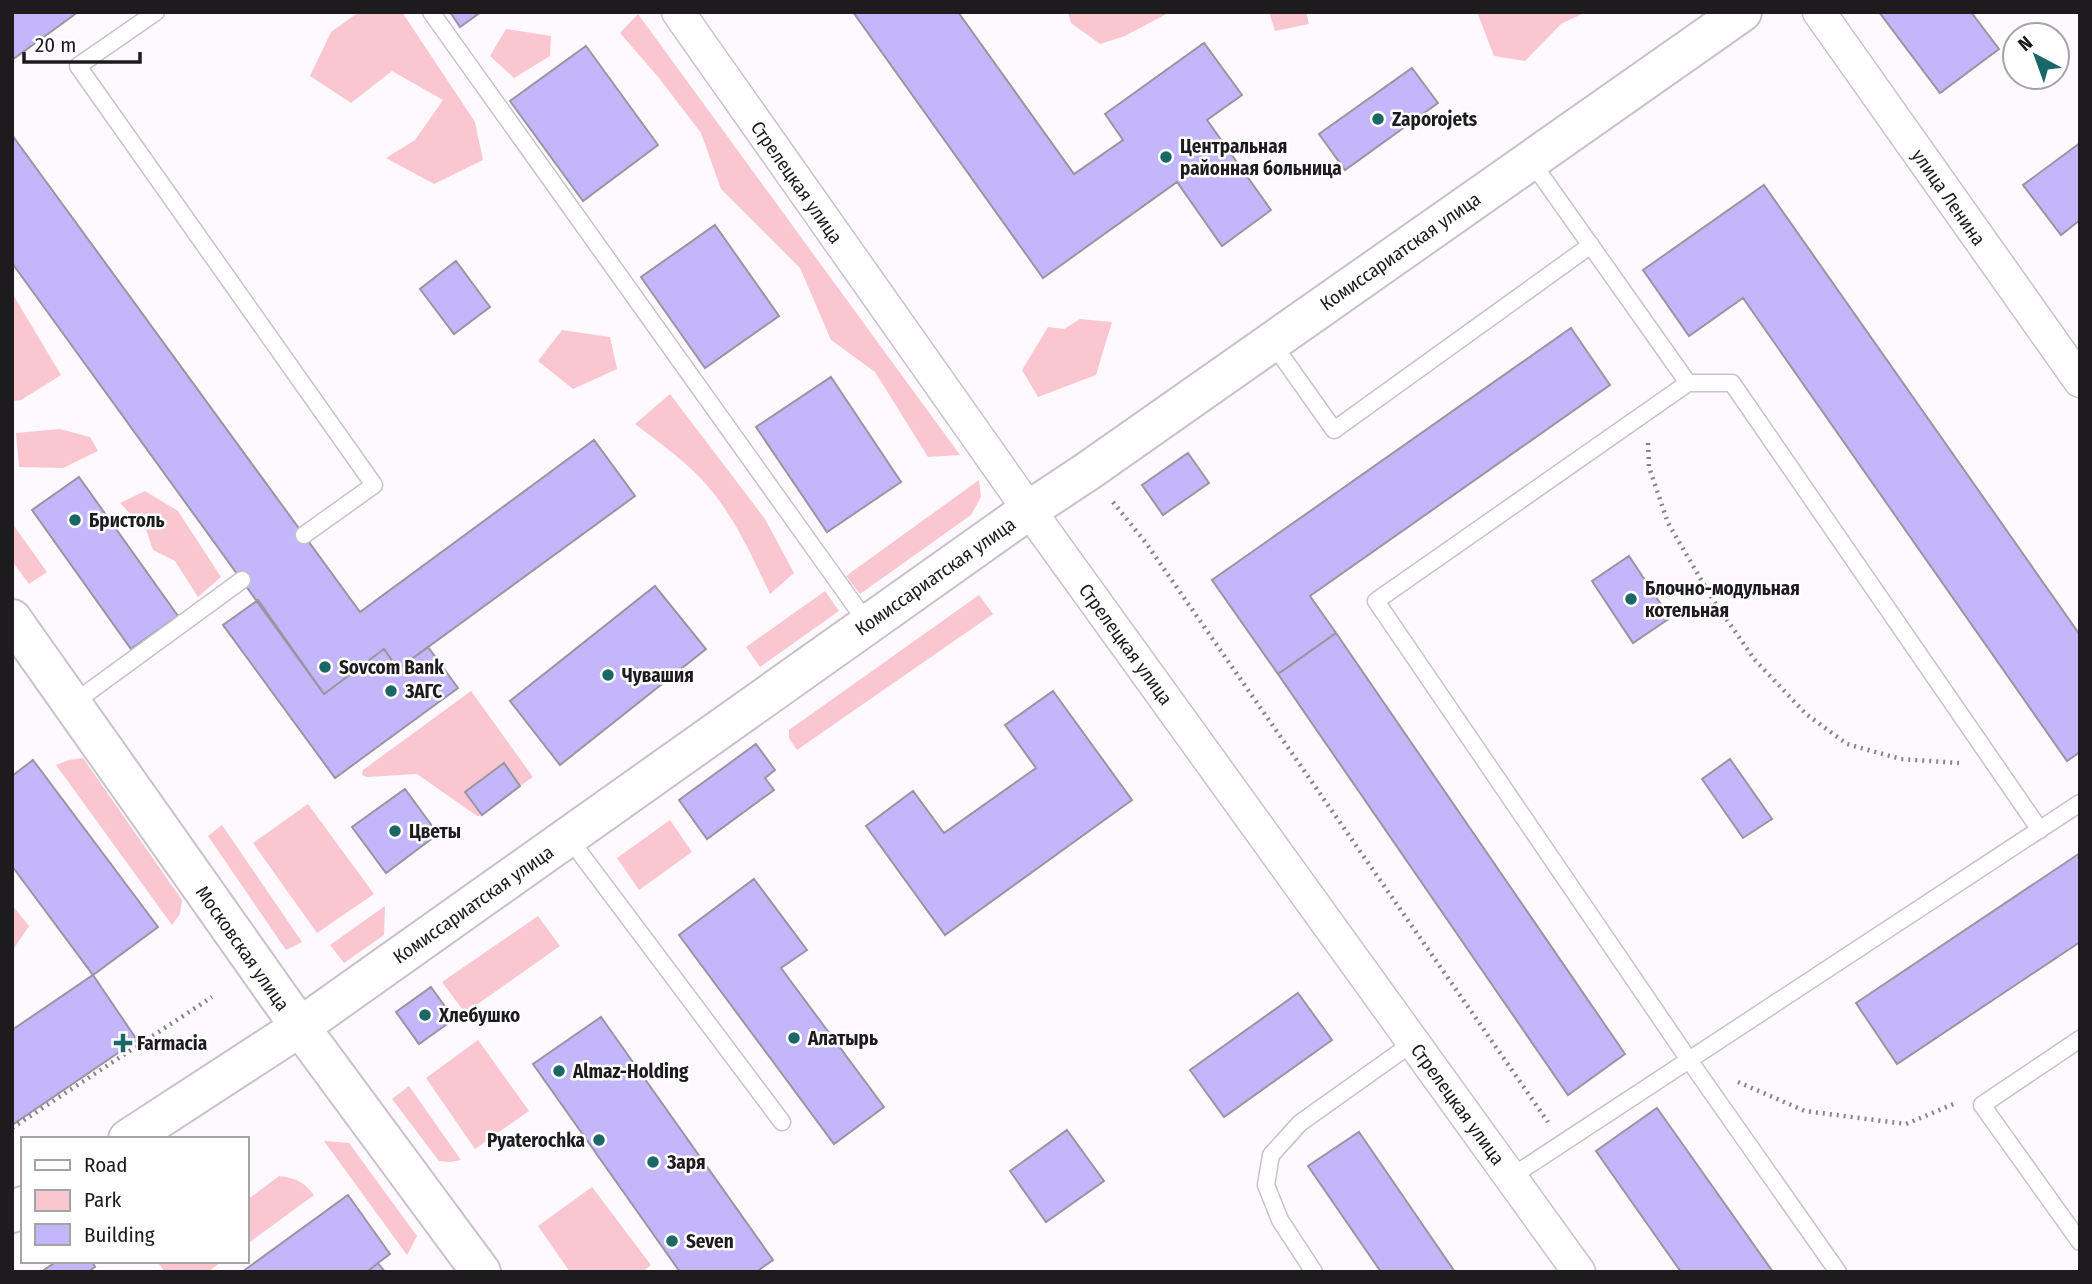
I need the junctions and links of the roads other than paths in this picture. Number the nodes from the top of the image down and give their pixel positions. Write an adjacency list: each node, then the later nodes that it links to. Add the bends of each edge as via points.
1 (156, 12): 12 (lane, via 78,66 374,485)
2 (431, 12): 15 (lane)
3 (678, 12): 11 (street, Стрелецкая улица)
4 (1742, 12): 6 (street, Комиссариатская улица)
5 (1819, 12): 9 (street, улица Ленина)
6 (1531, 160): 7 (lane); 8 (street, Комиссариатская улица)
7 (1591, 245): 8 (lane, via 1334,430); 10 (lane)
8 (1271, 341): 11 (street, Комиссариатская улица)
9 (2080, 381)
10 (1688, 383): 18 (lane, via 1732,383); 23 (lane, via 1376,601)
11 (1029, 510): 15 (street, Комиссариатская улица); 22 (street, Стрелецкая улица)
12 (304, 535)
13 (242, 580): 16 (lane)
14 (12, 619): 16 (street, Московская улица)
15 (868, 624): 19 (street, Комиссариатская улица)
16 (72, 704): 20 (street, Московская улица)
17 (2080, 803): 18 (lane)
18 (2040, 830): 23 (lane)
19 (568, 837): 20 (street, Комиссариатская улица); 24 (lane)
20 (300, 1027): 25 (street, Комиссариатская улица); 28 (street, Московская улица)
21 (2080, 1039): 27 (lane, via 1982,1105)
22 (1414, 1042): 26 (street, Стрелецкая улица); 29 (lane, via 1300,1123 1271,1155 1266,1185 1280,1220)
23 (1689, 1060): 26 (lane); 31 (lane)
24 (782, 1122)
25 (131, 1137)
26 (1511, 1177): 30 (street, Стрелецкая улица)
27 (2080, 1242)
28 (481, 1272)
29 (1314, 1272)
30 (1579, 1272)
31 (1838, 1272)

